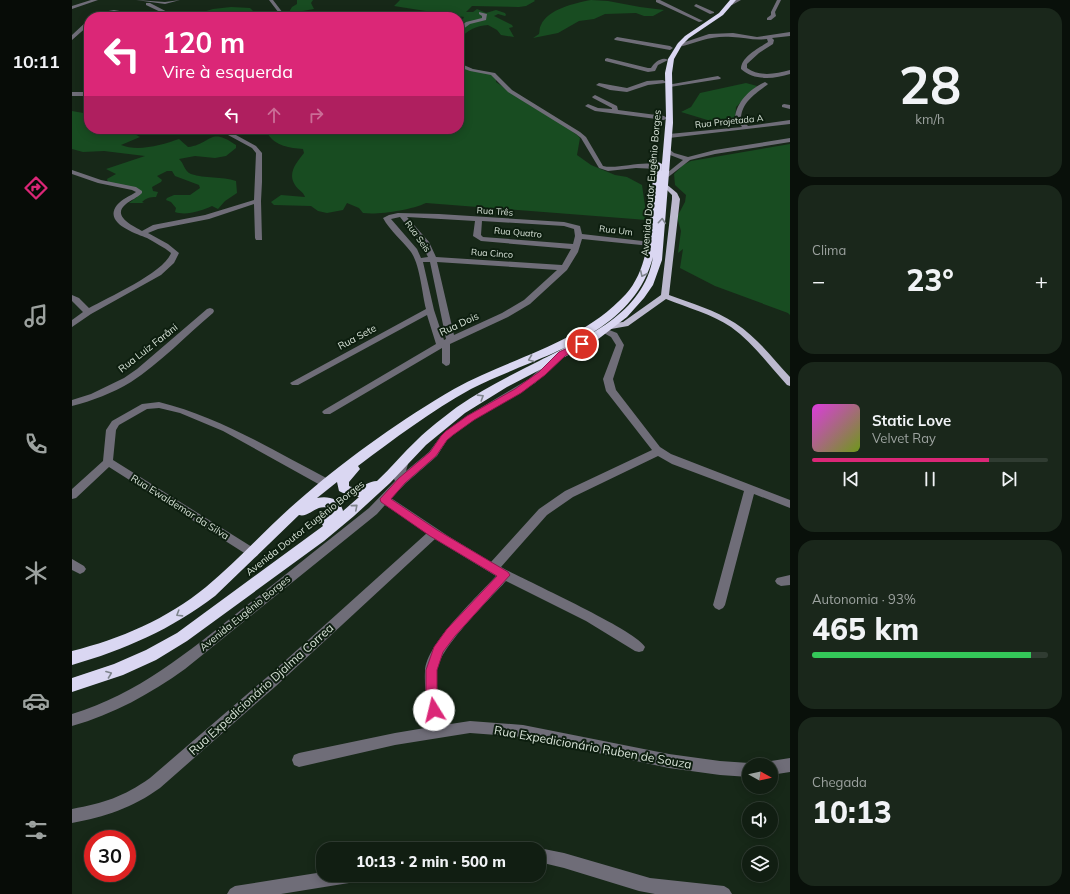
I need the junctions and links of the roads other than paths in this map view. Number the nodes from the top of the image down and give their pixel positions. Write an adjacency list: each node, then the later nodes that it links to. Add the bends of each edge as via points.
1 (96, 0): 9 (street)
2 (139, 0): 3 (street, via 165,3); 10 (street)
3 (178, 0)
4 (271, 0): 11 (street)
5 (779, 0): 14 (street, via 773,12 774,16)
6 (658, 1): 15 (street)
7 (732, 1): 13 (highway, Avenida Doutor Eugênio Borges); 22 (highway, Avenida Doutor Eugênio Borges)
8 (696, 5): 13 (street)
9 (72, 8)
10 (164, 12)
11 (280, 12)
12 (481, 13): 17 (street, via 486,17 484,19)
13 (712, 13): 15 (highway, Avenida Doutor Eugênio Borges)
14 (769, 19)
15 (701, 21): 22 (highway, Avenida Doutor Eugênio Borges, via 681,36)
16 (84, 27): 19 (street)
17 (464, 27)
18 (790, 34): 20 (street)
19 (72, 38)
20 (767, 38): 22 (street, via 718,35); 26 (street, via 772,43 750,58 744,64 744,68 754,74 763,75)
21 (617, 39): 22 (street)
22 (674, 46): 24 (highway, Avenida Doutor Eugênio Borges); 28 (highway, Avenida Doutor Eugênio Borges)
23 (607, 60): 24 (street, via 653,70 656,64)
24 (665, 60): 28 (highway, Avenida Doutor Eugênio Borges)
25 (464, 67): 44 (street, via 493,74 510,91 578,133 601,167)
26 (790, 72)
27 (718, 78): 28 (street)
28 (666, 84): 30 (street, via 647,83 627,90); 36 (highway, Avenida Doutor Eugênio Borges); 40 (highway, Avenida Doutor Eugênio Borges)
29 (765, 84): 38 (street, via 748,97 739,110 738,118)
30 (599, 85)
31 (72, 94): 32 (street)
32 (84, 94)
33 (595, 97): 35 (street, via 612,104)
34 (588, 106): 35 (street, via 596,110)
35 (615, 111): 36 (street)
36 (664, 118): 44 (highway, Avenida Doutor Eugênio Borges)
37 (790, 122): 38 (street, Rua Projetada A)
38 (748, 128): 40 (street, Rua Projetada A)
39 (230, 134): 47 (street, via 254,147 259,153)
40 (669, 136): 42 (highway, Avenida Doutor Eugênio Borges)
41 (790, 140): 43 (street)
42 (667, 150): 43 (street); 46 (highway, Avenida Doutor Eugênio Borges)
43 (688, 159): 46 (street)
44 (658, 167): 53 (highway, Avenida Doutor Eugênio Borges)
45 (72, 172): 50 (street, via 100,182 139,190 135,197 122,205 118,216 123,225)
46 (665, 181): 58 (main road, via 676,199); 64 (highway, Avenida Doutor Eugênio Borges, one-way to 46, via 641,296 655,270 660,244)
47 (257, 200): 50 (street, via 206,217 156,227); 52 (street)
48 (402, 215): 49 (street, Rua Três); 55 (street, Rua Seis, via 426,244); 56 (street, Rua Seis, via 391,216 387,220)
49 (479, 219): 51 (street, Rua Três, via 570,225 578,228); 54 (street, Rua Quatro, via 476,233 481,239)
50 (143, 233): 62 (street, via 173,250 174,258 158,273)
51 (579, 236): 53 (street, Rua Um); 54 (street, Rua Dois)
52 (259, 238)
53 (650, 244): 68 (highway, Avenida Doutor Eugênio Borges, one-way to 68, via 644,273 638,285 623,304 605,320 570,342)
54 (576, 247): 57 (street, Rua Dois)
55 (433, 259): 56 (street, Rua Cinco); 57 (street, Rua Cinco); 65 (street, Rua Seis)
56 (419, 260): 60 (street, Rua Seis)
57 (564, 268): 65 (street, Rua Dois, via 534,298 520,307)
58 (664, 296): 64 (main road, via 625,324); 70 (main road, via 712,314 734,326)
59 (72, 297): 62 (street)
60 (430, 310): 65 (street, Rua Seis); 69 (street, Rua Sete)
61 (210, 311): 71 (street, Rua Luiz Farâni, via 127,380 94,396)
62 (88, 312): 63 (street)
63 (72, 324)
64 (608, 328): 66 (highway, Avenida Doutor Eugênio Borges); 74 (street, via 620,345 608,379 611,391)
65 (446, 342): 67 (street, Rua Seis); 73 (street, Rua Dois)
66 (562, 354): 72 (highway, Avenida Doutor Eugênio Borges, one-way to 66, via 503,384); 76 (street, Avenida Eugênio Borges, via 532,381 450,433 433,454)
67 (446, 363)
68 (477, 382): 72 (highway, via 358,466 343,481 343,488 351,492 368,490 444,417); 77 (highway, Avenida Doutor Eugênio Borges, via 449,397)
69 (295, 383)
70 (790, 383)
71 (72, 402)
72 (461, 410): 76 (highway, Avenida Doutor Eugênio Borges, via 422,442 403,464)
73 (327, 412)
74 (659, 452): 78 (street); 84 (street, via 552,504)
75 (108, 462): 77 (street, via 111,430 115,423 145,406 159,405 183,411 226,429); 79 (street); 83 (street, Rua Ewaldemar da Silva)
76 (396, 480): 80 (street, Avenida Eugênio Borges); 88 (highway, Avenida Doutor Eugênio Borges, one-way to 76)
77 (326, 483): 83 (highway, Avenida Doutor Eugênio Borges)
78 (750, 489): 81 (street); 87 (street)
79 (72, 495)
80 (385, 499): 82 (street); 92 (street, Avenida Eugênio Borges, via 204,647 156,683 133,697)
81 (790, 504)
82 (434, 533): 84 (street); 98 (street, Rua Expedicionário Djalma Correa, via 271,682 155,783 120,805)
83 (253, 552): 86 (highway, Avenida Doutor Eugênio Borges)
84 (493, 568): 85 (street)
85 (504, 575): 89 (street, via 595,620); 93 (street, via 438,650 431,670)
86 (192, 605): 88 (highway, via 210,599 236,578 308,507 322,501 334,504 337,508 336,514 330,522 217,606); 90 (highway, Avenida Doutor Eugênio Borges, one-way to 90, via 166,622 134,637)
87 (719, 605)
88 (208, 618): 91 (highway, Avenida Doutor Eugênio Borges, one-way to 88, via 151,655)
89 (639, 647)
90 (72, 658)
91 (72, 686)
92 (72, 720)
93 (438, 731): 94 (street, Rua Expedicionário Ruben de Souza); 97 (street, Rua Expedicionário Ruben de Souza, via 470,727 523,731 669,761)
94 (300, 760)
95 (790, 765): 96 (street)
96 (778, 767)
97 (742, 770)
98 (72, 816)
99 (546, 856): 102 (street, via 641,883)
100 (316, 880): 101 (street)
101 (235, 894)
102 (724, 894)

